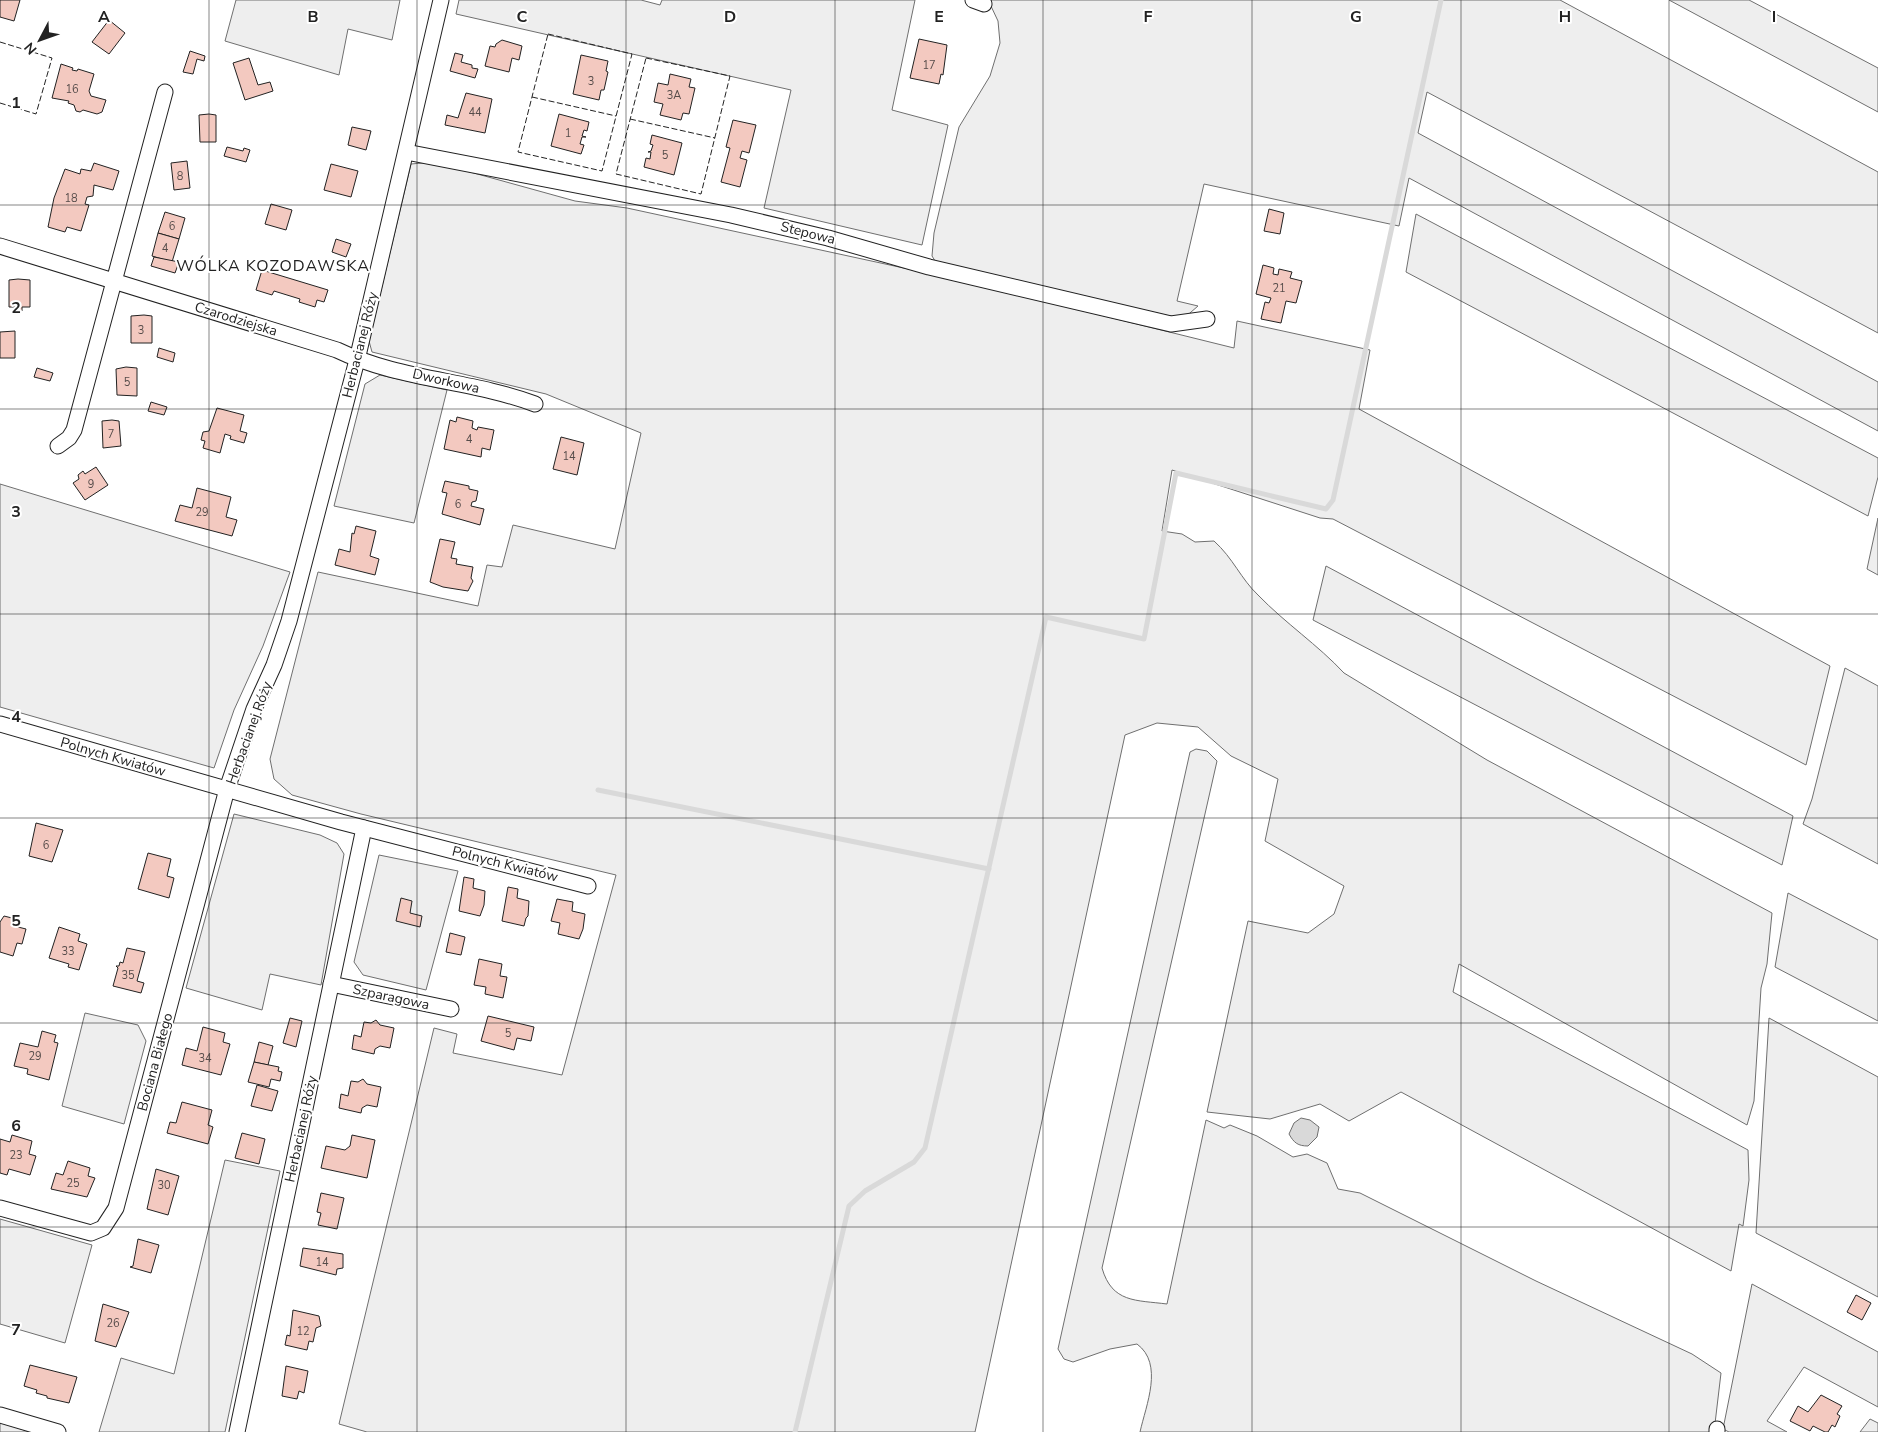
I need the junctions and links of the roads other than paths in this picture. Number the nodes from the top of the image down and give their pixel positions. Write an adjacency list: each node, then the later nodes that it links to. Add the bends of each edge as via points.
1 (441, 0): 3 (street, Herbacianej Róży)
2 (165, 92): 5 (street)
3 (406, 152): 6 (street, Stepowa, via 731,215 1164,323 1184,324); 7 (street, Herbacianej Róży)
4 (0, 246): 5 (street, Czarodziejska)
5 (114, 281): 7 (street, Czarodziejska, via 337,350); 9 (street, via 74,430 70,438)
6 (1207, 319)
7 (357, 360): 8 (street, Dworkowa); 11 (street, Herbacianej Róży, via 290,622)
8 (535, 404)
9 (58, 446)
10 (0, 724): 11 (street, Polnych Kwiatów)
11 (227, 789): 12 (street, Herbacianej Róży); 16 (street, Bociana Białego, via 116,1208 108,1222 91,1233)
12 (364, 828): 13 (street, Polnych Kwiatów); 14 (street, Herbacianej Róży)
13 (588, 886)
14 (332, 984): 15 (street, Szparagowa); 19 (street, Herbacianej Róży)
15 (451, 1009)
16 (0, 1208)
17 (0, 1414): 18 (street)
18 (58, 1432)
19 (237, 1432)

